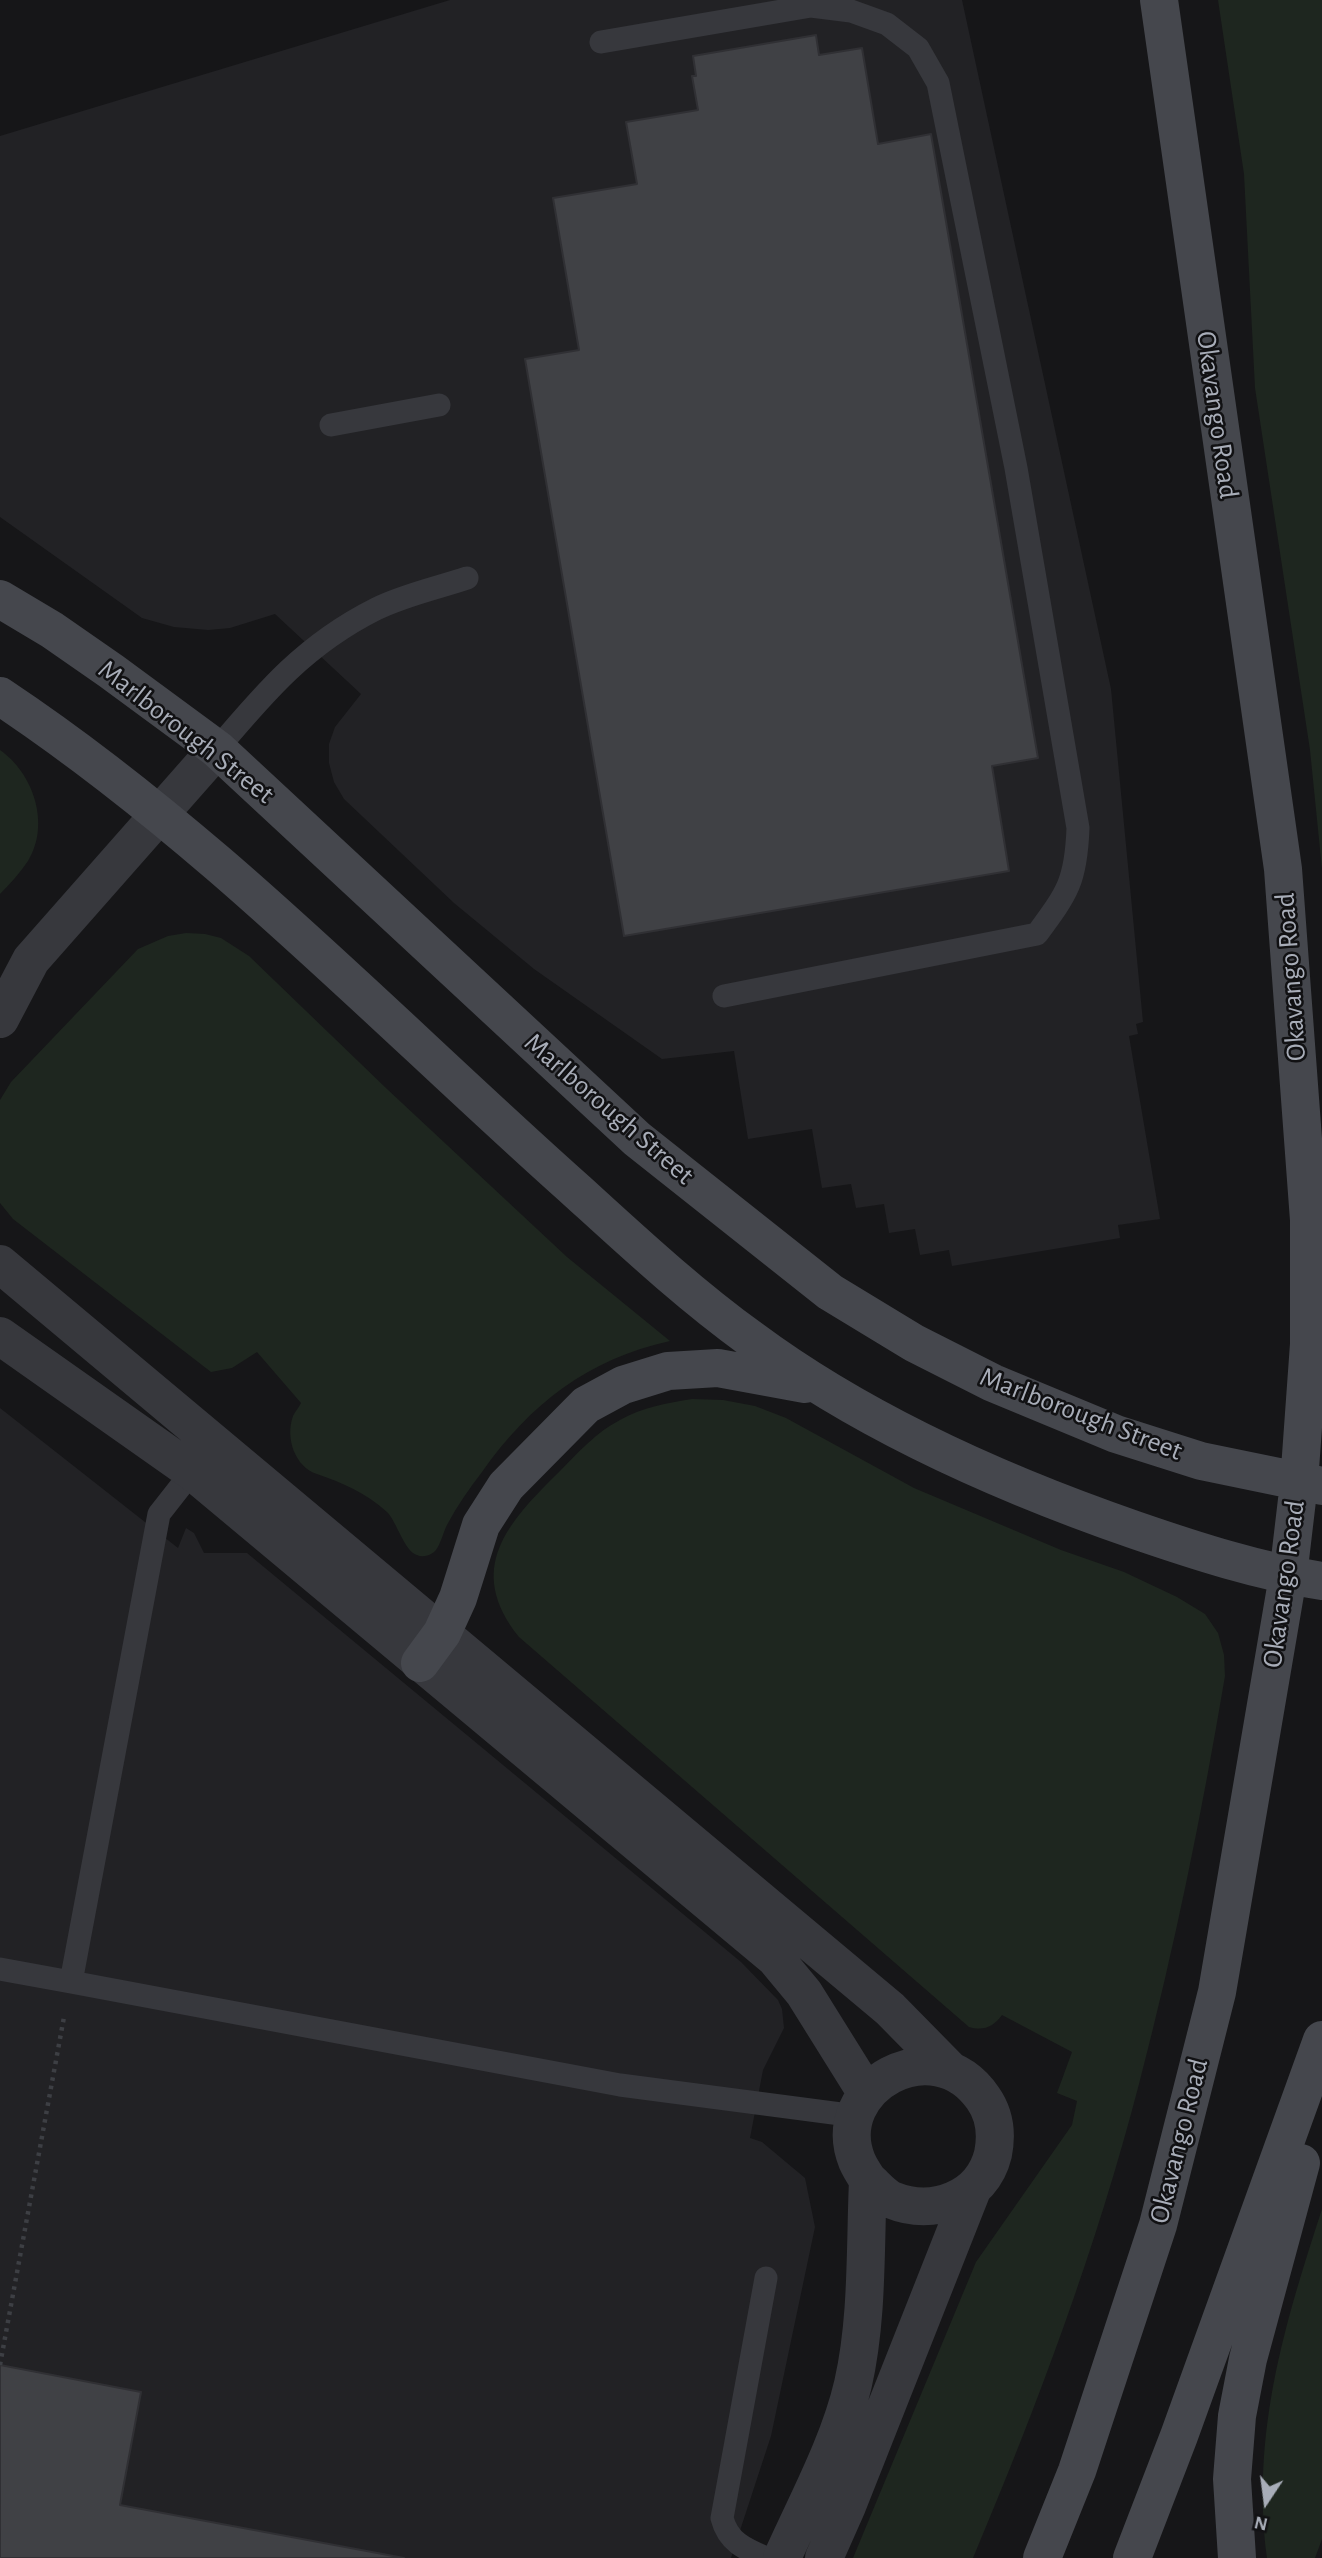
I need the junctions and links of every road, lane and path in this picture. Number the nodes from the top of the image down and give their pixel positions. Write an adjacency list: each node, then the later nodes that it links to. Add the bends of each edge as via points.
1 (1159, 0): 17 (street, Okavango Road, via 1283,869 1309,1220)
2 (601, 42): 11 (lane, via 811,6 851,11 887,24 918,48 939,82 1016,468 1078,828 1071,885 1037,934)
3 (439, 405): 4 (lane)
4 (331, 425)
5 (467, 578): 8 (lane, via 378,608 328,636 276,682)
6 (0, 599): 8 (street, Marlborough Street, via 102,664)
7 (0, 696): 9 (street, via 62,737)
8 (217, 749): 9 (street); 17 (street, Marlborough Street, via 637,1139 830,1292 914,1343 993,1383 1116,1434 1201,1461)
9 (160, 814): 10 (street); 15 (street, via 677,1281 751,1340)
10 (16, 968): 12 (street)
11 (724, 996)
12 (0, 1019)
13 (0, 1264): 16 (street)
14 (0, 1336): 16 (street)
15 (821, 1386): 18 (street, via 928,1445 1059,1501 1182,1546); 19 (street, via 718,1368 668,1371 623,1385 586,1405 499,1495 481,1525 458,1598)
16 (203, 1458): 19 (street); 21 (lane, via 159,1514)
17 (1310, 1484): 18 (street, Okavango Road)
18 (1305, 1579): 33 (street, Okavango Road, via 1217,1992 1165,2199 1118,2351)
19 (431, 1648): 23 (street, via 890,2009); 25 (street, via 775,1958 804,1993)
20 (0, 1969): 21 (lane)
21 (71, 1982): 25 (lane, via 620,2085); 29 (path)
22 (1322, 2040): 34 (street)
23 (949, 2070): 25 (street, via 927,2065 904,2068 883,2078); 27 (street, via 974,2085 990,2109 996,2138 989,2167)
24 (1322, 2087): 35 (street, via 1242,2388 1232,2479)
25 (861, 2105): 26 (street, via 853,2138 857,2160)
26 (868, 2180): 27 (street, via 890,2199 918,2208 947,2204); 31 (street, via 863,2313 852,2386 821,2472)
27 (972, 2190): 32 (street)
28 (766, 2278): 30 (lane, via 722,2518 732,2540)
29 (0, 2365)
30 (766, 2558)
31 (782, 2558)
32 (824, 2558)
33 (1042, 2558)
34 (1132, 2558)
35 (1237, 2558)

